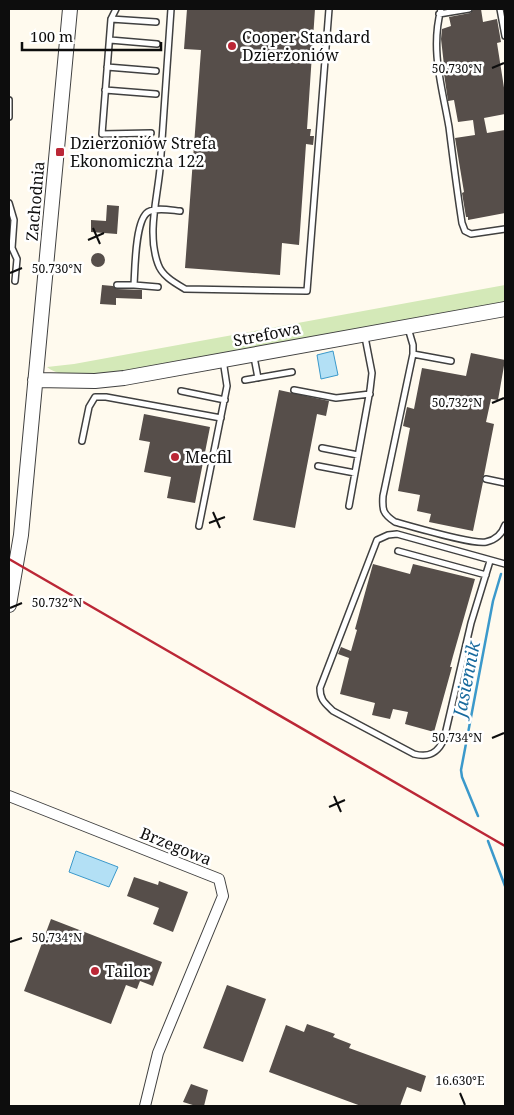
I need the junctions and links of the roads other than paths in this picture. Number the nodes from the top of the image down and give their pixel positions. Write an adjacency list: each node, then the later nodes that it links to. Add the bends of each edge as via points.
1 (70, 9): 37 (street, Zachodnia)
2 (116, 9): 8 (lane)
3 (171, 9): 21 (lane)
4 (329, 9): 21 (lane, via 307,291 185,289 167,277 158,266 152,239)
5 (470, 9): 7 (lane)
6 (500, 9): 10 (lane)
7 (440, 11): 23 (lane, via 436,59 464,231 471,234)
8 (111, 19): 9 (lane); 11 (lane)
9 (156, 22)
10 (505, 36)
11 (110, 40): 12 (lane); 13 (lane)
12 (157, 44)
13 (107, 67): 14 (lane); 15 (lane)
14 (156, 71)
15 (105, 90): 16 (lane); 19 (lane, via 102,134)
16 (156, 94)
17 (9, 100): 18 (lane)
18 (9, 117)
19 (152, 133)
20 (9, 203): 24 (lane, via 14,220 12,248 18,259)
21 (156, 209): 22 (lane); 26 (lane, via 142,218)
22 (180, 211)
23 (505, 228)
24 (15, 280)
25 (118, 285): 26 (lane)
26 (134, 285): 27 (lane)
27 (158, 287)
28 (505, 309): 29 (street, Strefowa)
29 (408, 326): 30 (street, Strefowa); 32 (lane)
30 (365, 334): 31 (street, Strefowa); 41 (lane, via 372,374)
31 (254, 354): 33 (street, Strefowa); 36 (lane)
32 (413, 354): 34 (lane); 52 (lane, via 382,509 395,522 484,543 496,538)
33 (222, 360): 37 (street, Strefowa, via 124,378); 42 (lane, via 227,386)
34 (451, 361)
35 (292, 372): 36 (lane)
36 (258, 378): 38 (lane)
37 (35, 380): 58 (street, Zachodnia, via 20,535)
38 (245, 380)
39 (294, 390): 41 (lane, via 336,398)
40 (181, 391): 42 (lane)
41 (370, 394): 46 (lane)
42 (225, 400): 43 (lane)
43 (221, 418): 44 (lane, via 106,396 95,397 89,407); 53 (lane)
44 (82, 441)
45 (322, 448): 46 (lane)
46 (358, 455): 48 (lane)
47 (318, 466): 48 (lane)
48 (355, 474): 51 (lane)
49 (486, 479): 50 (lane)
50 (505, 483)
51 (349, 506)
52 (505, 525)
53 (199, 526)
54 (398, 551): 57 (lane)
55 (490, 561): 56 (lane); 57 (lane); 57 (lane, via 396,534 376,540 320,688 323,702 333,711 414,754 430,756 436,752 444,739 471,623)
56 (505, 564)
57 (486, 575)
58 (9, 605)
59 (9, 796): 60 (street, Brzegowa, via 219,879 223,896 158,1053)
60 (145, 1106)

